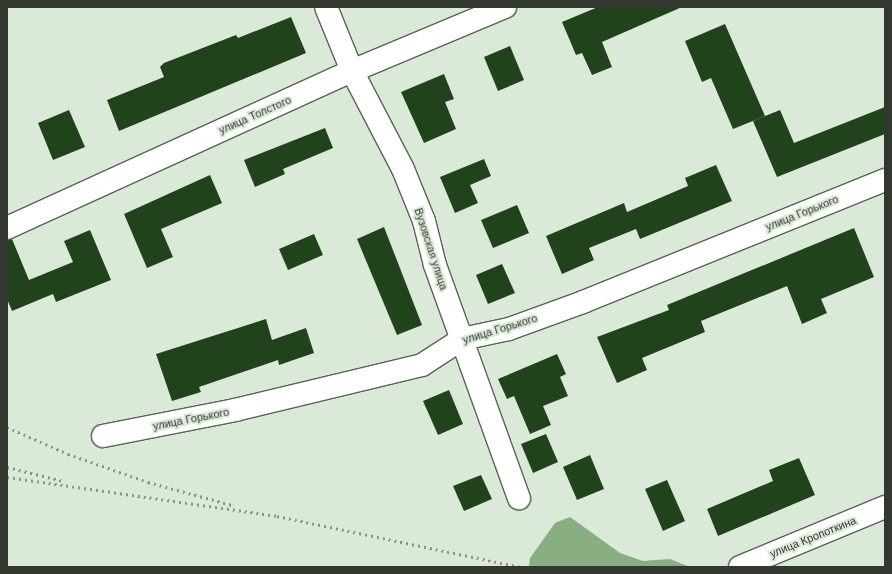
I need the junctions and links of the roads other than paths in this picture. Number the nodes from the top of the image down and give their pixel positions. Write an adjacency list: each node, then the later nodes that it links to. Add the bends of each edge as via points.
1 (326, 7): 3 (street, Вузовская улица)
2 (505, 7): 3 (street, улица Толстого)
3 (352, 71): 5 (street, улица Толстого); 6 (street, Вузовская улица, via 403,169 424,221 435,265)
4 (885, 180): 6 (street, улица Горького, via 583,302 509,329)
5 (7, 228)
6 (462, 339): 7 (street, улица Горького, via 422,365 235,410); 8 (street, Вузовская улица)
7 (103, 436)
8 (519, 498)
9 (885, 507): 10 (street, улица Кропоткина)
10 (740, 567)

